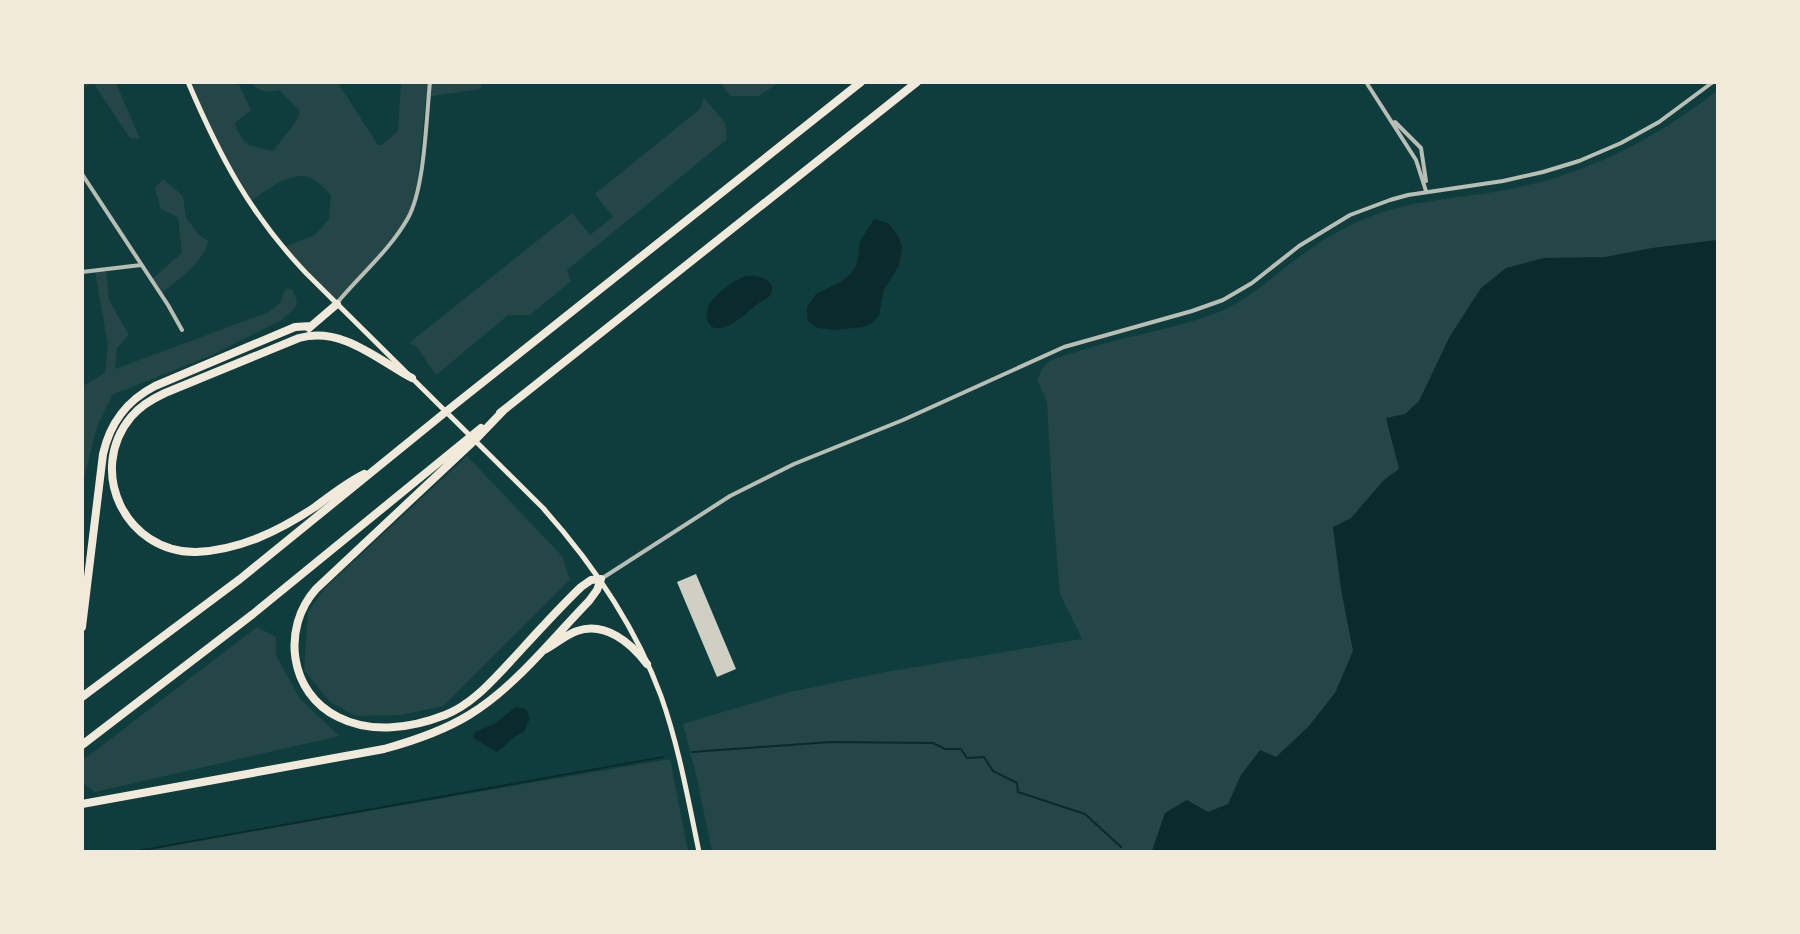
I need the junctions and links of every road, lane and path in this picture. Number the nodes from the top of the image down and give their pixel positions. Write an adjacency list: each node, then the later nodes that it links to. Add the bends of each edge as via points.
1 (188, 82): 12 (main road, via 216,146 250,204 288,254)
2 (430, 82): 12 (street, via 419,183 412,210 398,233)
3 (861, 82): 18 (highway)
4 (917, 82): 17 (highway)
5 (1366, 82): 7 (street)
6 (1713, 82): 9 (street, via 1659,122 1579,161 1523,177)
7 (1384, 109): 9 (street, via 1416,160); 9 (street, via 1421,148)
8 (82, 174): 10 (street)
9 (1426, 191): 19 (street, via 1369,207 1332,225 1223,300 1064,346 903,420 794,464 730,496)
10 (141, 265): 11 (street); 14 (street)
11 (82, 272)
12 (337, 304): 13 (highway); 16 (main road)
13 (310, 326): 15 (highway); 20 (highway, via 295,327 155,386 120,414 103,454)
14 (182, 330)
15 (299, 338): 16 (highway, via 346,340); 18 (highway, via 165,393 137,410 124,428 113,456 114,487 122,510 139,531 163,546 185,551 215,550 270,533)
16 (412, 378): 19 (main road, via 560,527)
17 (503, 411): 19 (highway, via 309,597 299,614 294,637 297,666 305,687 331,714 361,724 398,727 445,716 483,689 581,586); 24 (highway, via 253,614)
18 (374, 470): 23 (highway, via 197,612)
19 (601, 579): 21 (highway, via 595,593); 22 (main road)
20 (82, 627)
21 (540, 652): 22 (highway, via 576,632 598,629 622,640); 25 (highway, via 477,710 411,741 365,753)
22 (647, 664): 26 (main road, via 677,748)
23 (82, 697)
24 (82, 745)
25 (82, 804)
26 (699, 852)

